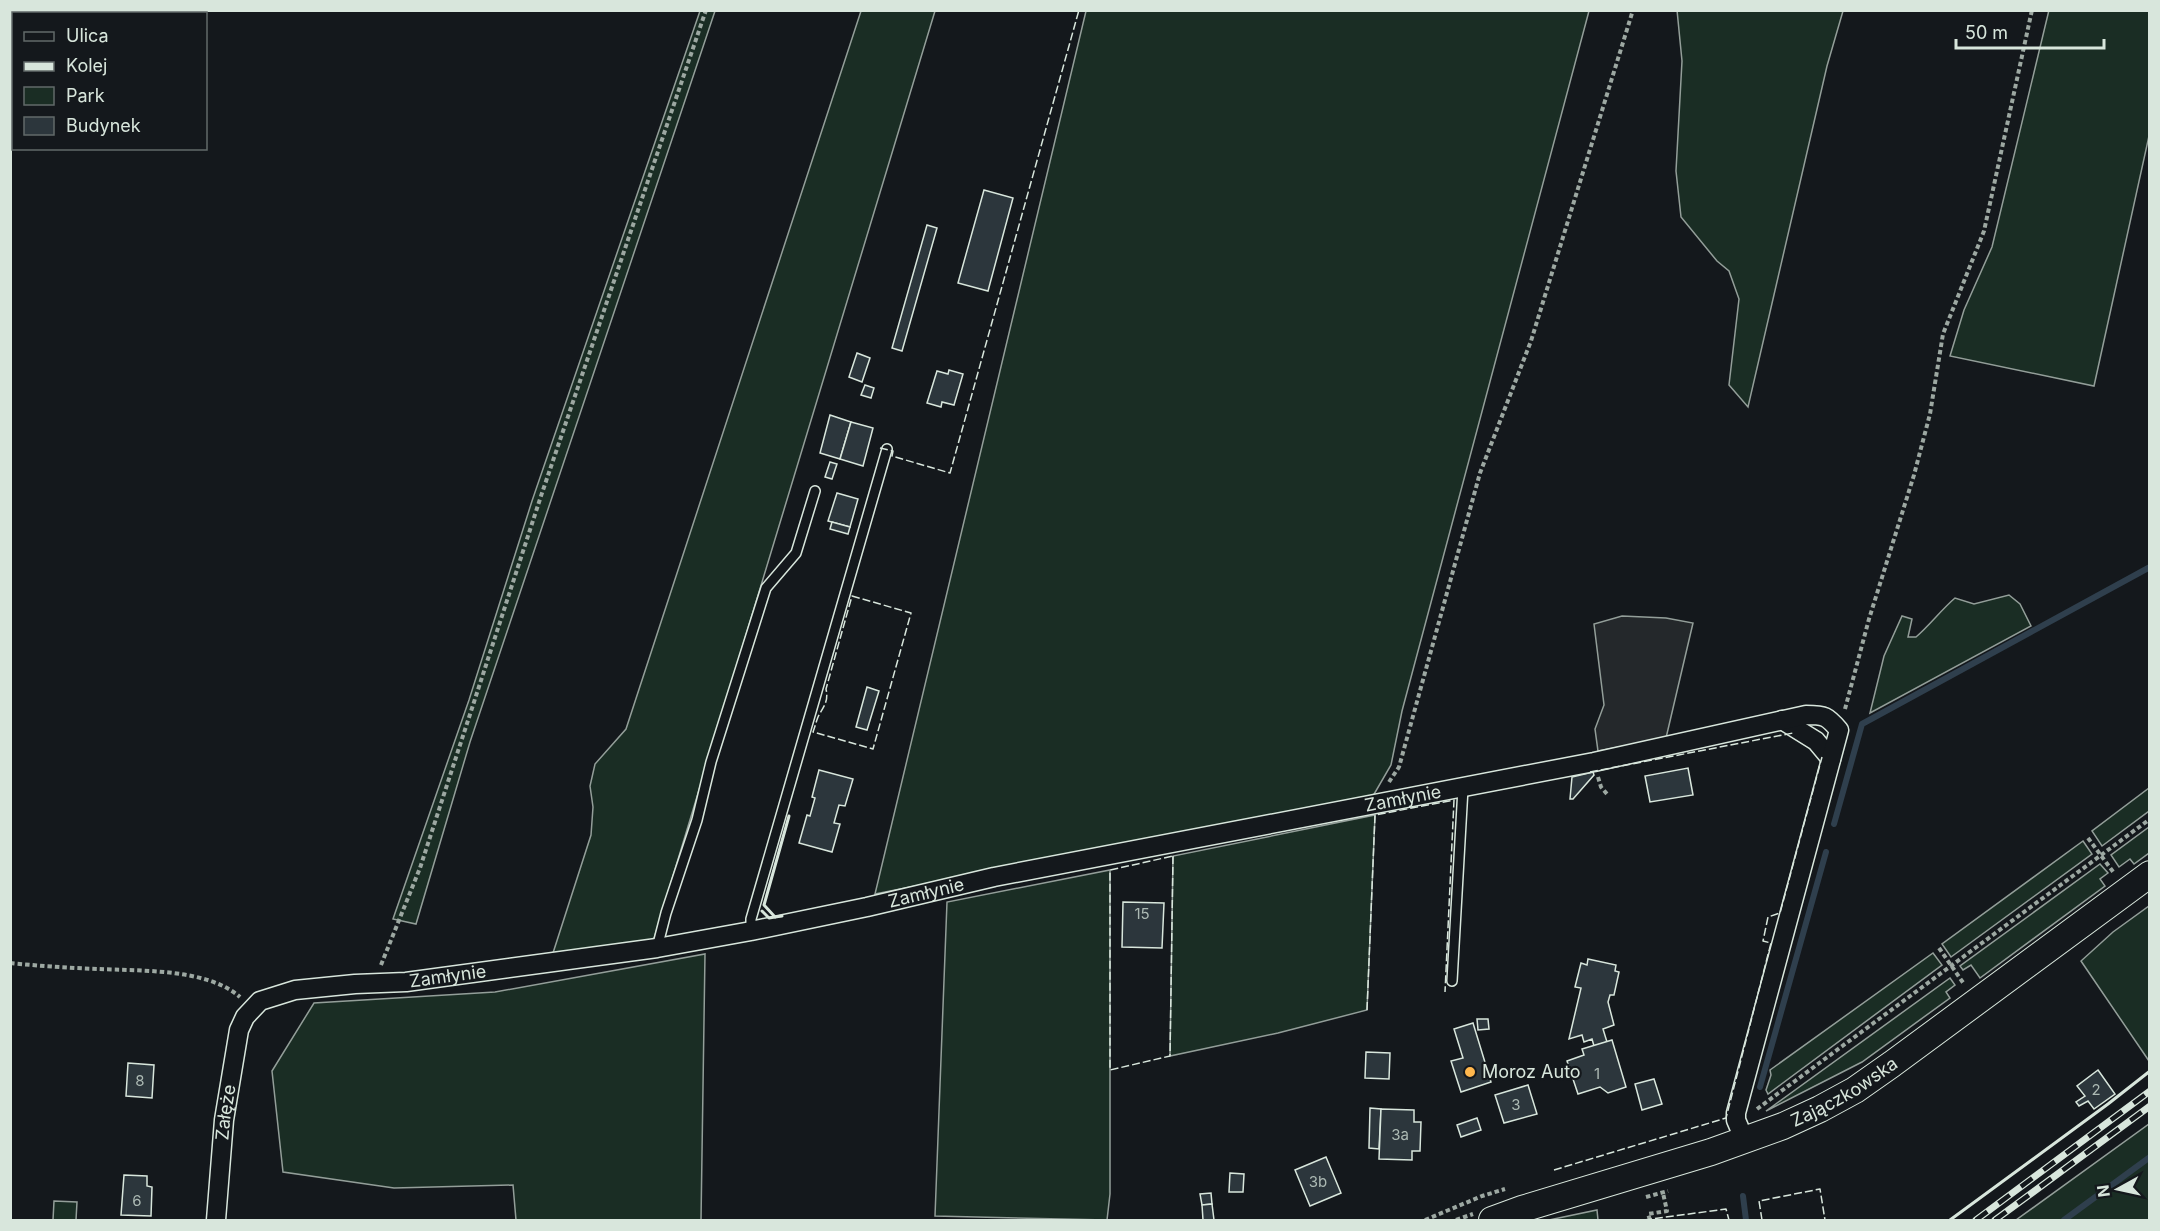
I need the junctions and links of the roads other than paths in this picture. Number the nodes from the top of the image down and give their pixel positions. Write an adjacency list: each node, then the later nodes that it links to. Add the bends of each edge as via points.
1 (887, 449): 7 (lane, via 754,908)
2 (815, 491): 8 (lane, via 796,553 766,588)
3 (1782, 720): 4 (street, via 1816,741); 4 (street, Zamłynie, via 1806,715 1829,718 1839,730); 5 (street, Zamłynie)
4 (1831, 759): 11 (street, via 1736,1113)
5 (1463, 788): 7 (street, Zamłynie, via 994,877); 9 (lane)
6 (2150, 874): 11 (main road, Zajączkowska, via 1855,1090)
7 (751, 931): 8 (street, Zamłynie)
8 (657, 948): 10 (street, Zamłynie, via 406,982 314,987 268,997)
9 (1452, 981)
10 (252, 1008): 12 (street, Załęże, via 239,1030 229,1083)
11 (1745, 1141): 13 (main road, Zajączkowska)
12 (216, 1221)
13 (1492, 1221)

